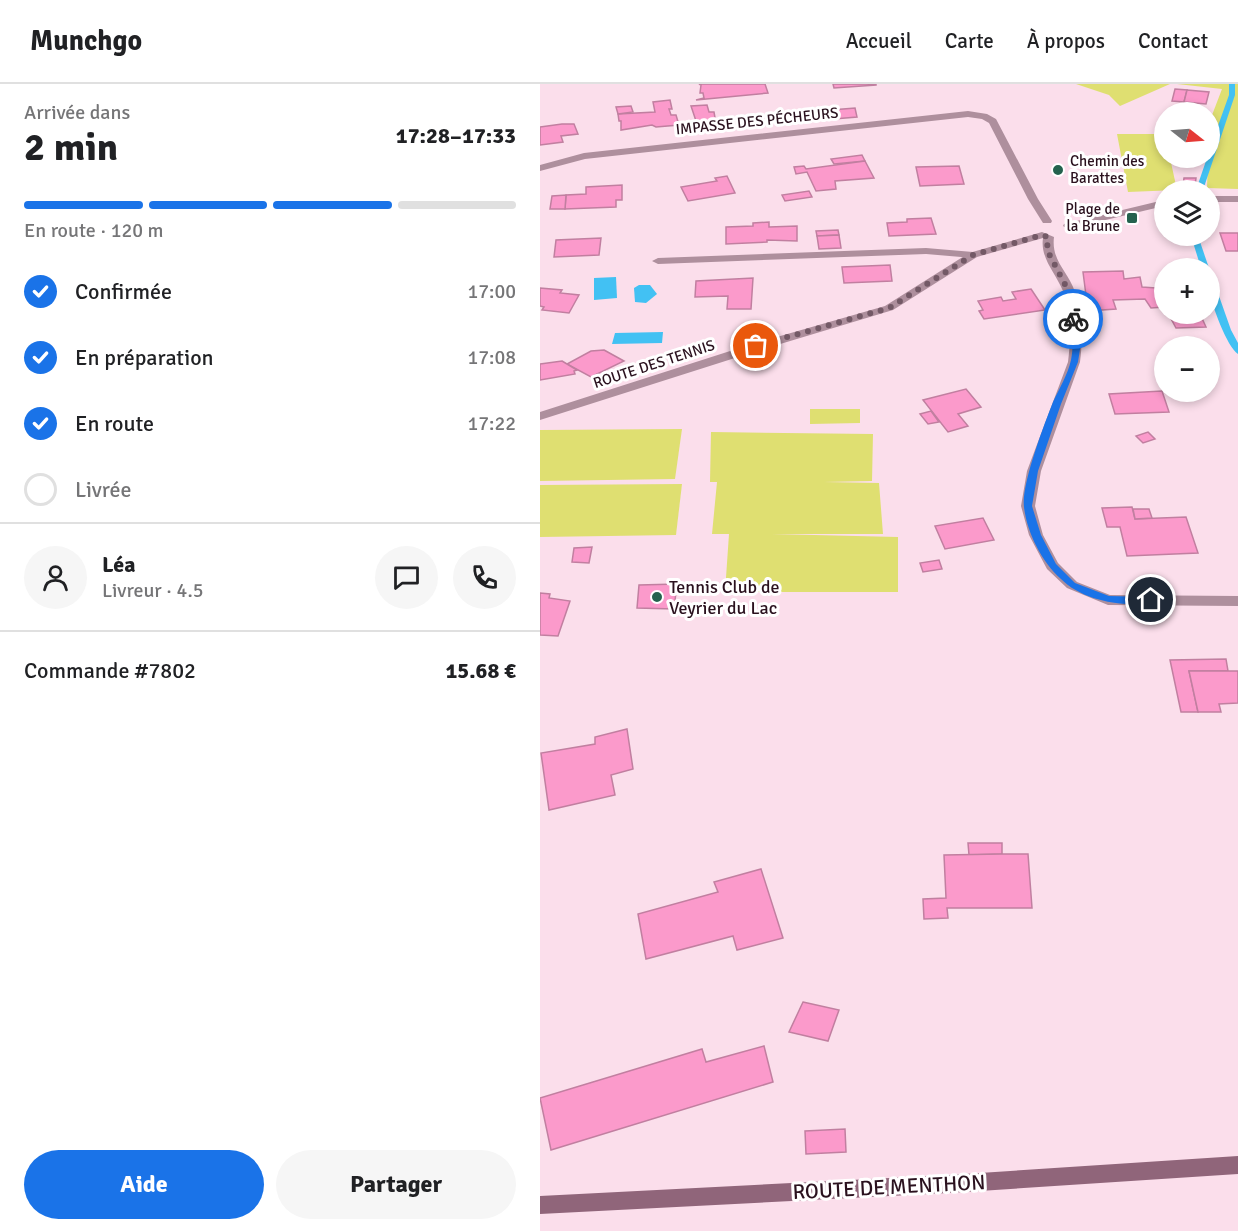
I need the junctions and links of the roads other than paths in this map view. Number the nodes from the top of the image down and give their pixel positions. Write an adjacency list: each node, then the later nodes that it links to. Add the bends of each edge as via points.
1 (540, 168): 5 (street, IMPASSE DES PÉCHEURS, via 584,156 955,114 978,115 993,121)
2 (1238, 198): 3 (street)
3 (1220, 199)
4 (1154, 206): 6 (street, ROUTE DES TENNIS)
5 (1047, 220): 6 (street, via 1061,221); 6 (street, via 1037,230)
6 (1056, 234): 7 (street, ROUTE DES TENNIS); 10 (street, via 1047,250 1069,292 1077,343 1074,362 1034,471 1028,506 1036,535 1052,566 1072,585 1108,600)
7 (973, 255): 8 (street, via 926,251); 9 (street, ROUTE DES TENNIS, via 889,308 756,346)
8 (658, 261)
9 (540, 416)
10 (1238, 601)
11 (1238, 1166): 12 (main road, ROUTE DE MENTHON)
12 (540, 1205)

